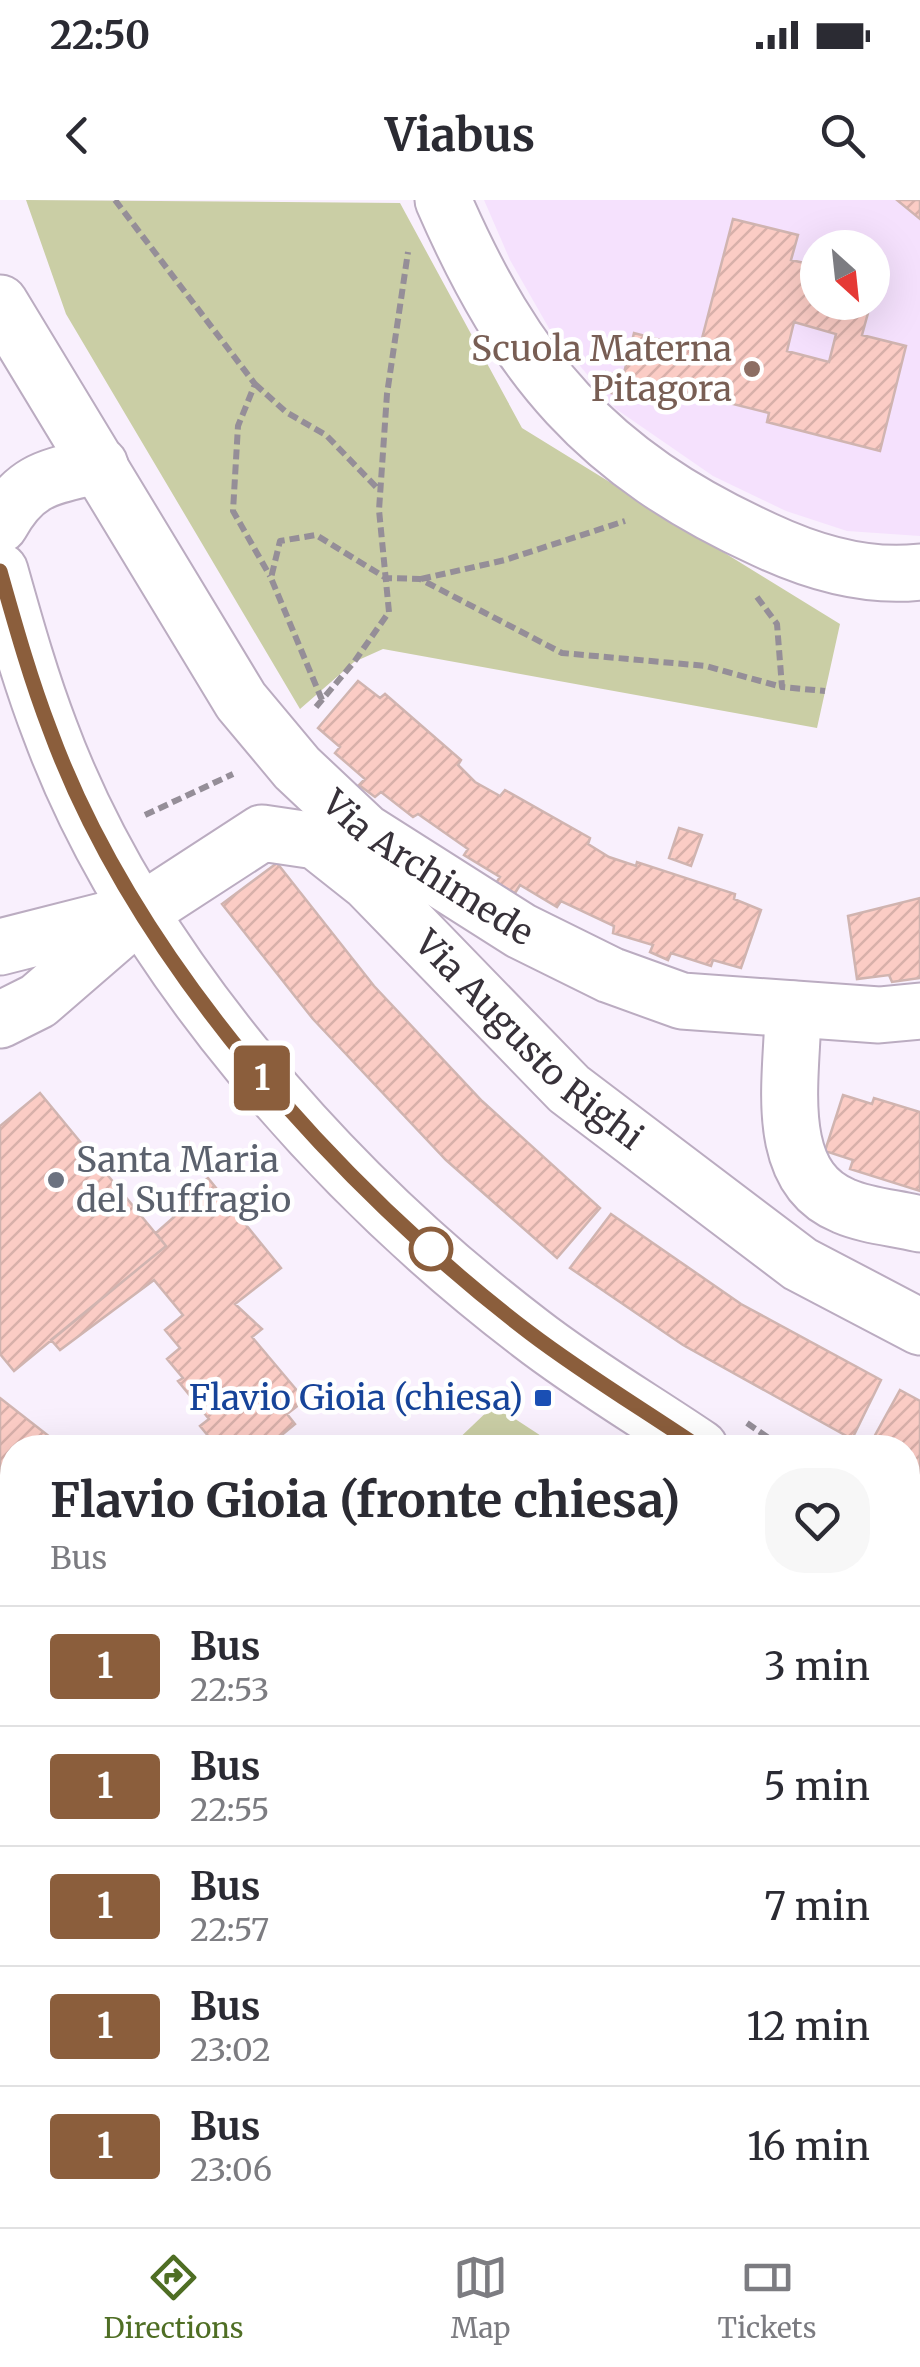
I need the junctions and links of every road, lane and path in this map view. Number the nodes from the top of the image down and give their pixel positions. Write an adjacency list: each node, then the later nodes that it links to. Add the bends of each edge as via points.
1 (116, 200): 4 (path)
2 (447, 209): 6 (street, via 495,310 532,362 570,412); 7 (path, via 412,225 387,394)
3 (0, 302): 5 (street, Via Archimede)
4 (256, 384): 7 (path, via 326,435); 12 (path, via 238,426 233,511)
5 (100, 466): 8 (street, via 34,482); 24 (street, Via Archimede, via 242,701 286,757 366,832 521,931 610,975 682,1001)
6 (642, 474): 9 (street); 14 (path, via 624,523)
7 (381, 491): 13 (path)
8 (0, 525)
9 (770, 543): 11 (street, via 892,575); 16 (path, via 750,587 777,624)
10 (0, 571): 22 (street, via 50,732 98,835)
11 (920, 572)
12 (271, 578): 13 (path, via 280,541 316,535); 18 (path)
13 (386, 578): 14 (path); 15 (path, via 389,612)
14 (420, 579): 16 (path, via 562,653 706,666)
15 (354, 662)
16 (782, 687): 17 (path)
17 (826, 691)
18 (322, 700)
19 (238, 772): 21 (path)
20 (135, 803): 22 (path)
21 (148, 813)
22 (161, 898): 23 (street); 26 (street, via 38,1001); 28 (street, Via Augusto Righi, via 262,833 316,841 369,883 570,1088 800,1264); 29 (street, via 194,993 252,1066 413,1234 531,1334)
23 (0, 947)
24 (793, 1010): 25 (street, Via Archimede); 27 (street, via 792,1145 812,1188 845,1207)
25 (920, 1011)
26 (0, 1020)
27 (920, 1224)
28 (920, 1327)
29 (718, 1432)

